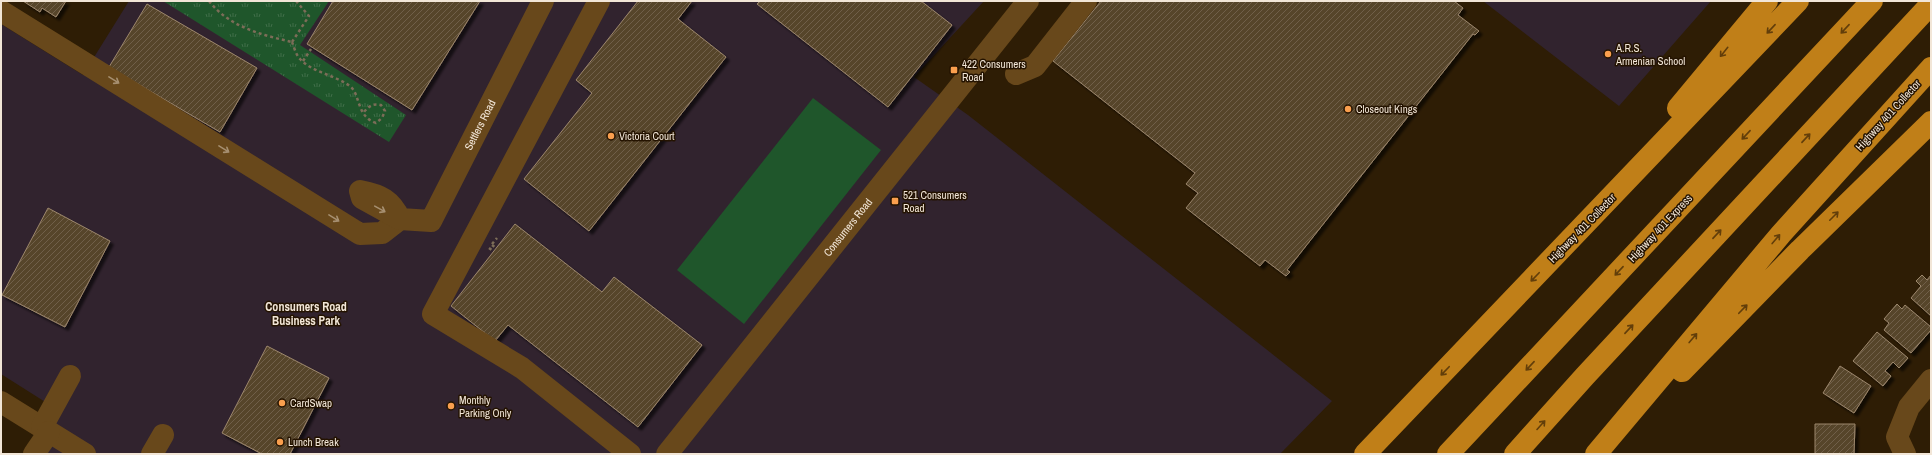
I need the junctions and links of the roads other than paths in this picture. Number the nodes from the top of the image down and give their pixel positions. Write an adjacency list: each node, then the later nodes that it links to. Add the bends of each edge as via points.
1 (543, 1): 14 (street, Settlers Road, via 431,221)
2 (599, 1): 25 (street, via 433,314 522,368)
3 (1028, 1): 21 (street, Consumers Road)
4 (1086, 1): 11 (street, via 1035,66)
5 (1767, 1): 15 (highway, one-way to 15)
6 (1798, 1): 15 (highway, Highway 401 Collector, one-way to 15)
7 (1872, 1): 27 (highway, Highway 401 Express, one-way to 27)
8 (1931, 4): 28 (highway, one-way to 8)
9 (1, 11): 14 (street, one-way to 14, via 360,234 382,233)
10 (1931, 68): 29 (highway, Highway 401 Collector, one-way to 10, via 1781,234)
11 (1016, 74)
12 (1931, 122): 29 (highway, one-way to 12)
13 (352, 188): 14 (street, via 376,194 394,206)
14 (400, 220)
15 (1572, 239): 26 (highway, Highway 401 Collector, one-way to 26)
16 (70, 376): 19 (street)
17 (1931, 380): 30 (street, via 1909,407 1897,437)
18 (1, 402): 19 (street)
19 (45, 429): 22 (street); 23 (street)
20 (163, 435): 24 (street)
21 (674, 451)
22 (34, 454)
23 (85, 454)
24 (152, 454)
25 (630, 454)
26 (1364, 454)
27 (1448, 454)
28 (1515, 454)
29 (1596, 454)
30 (1905, 454)

